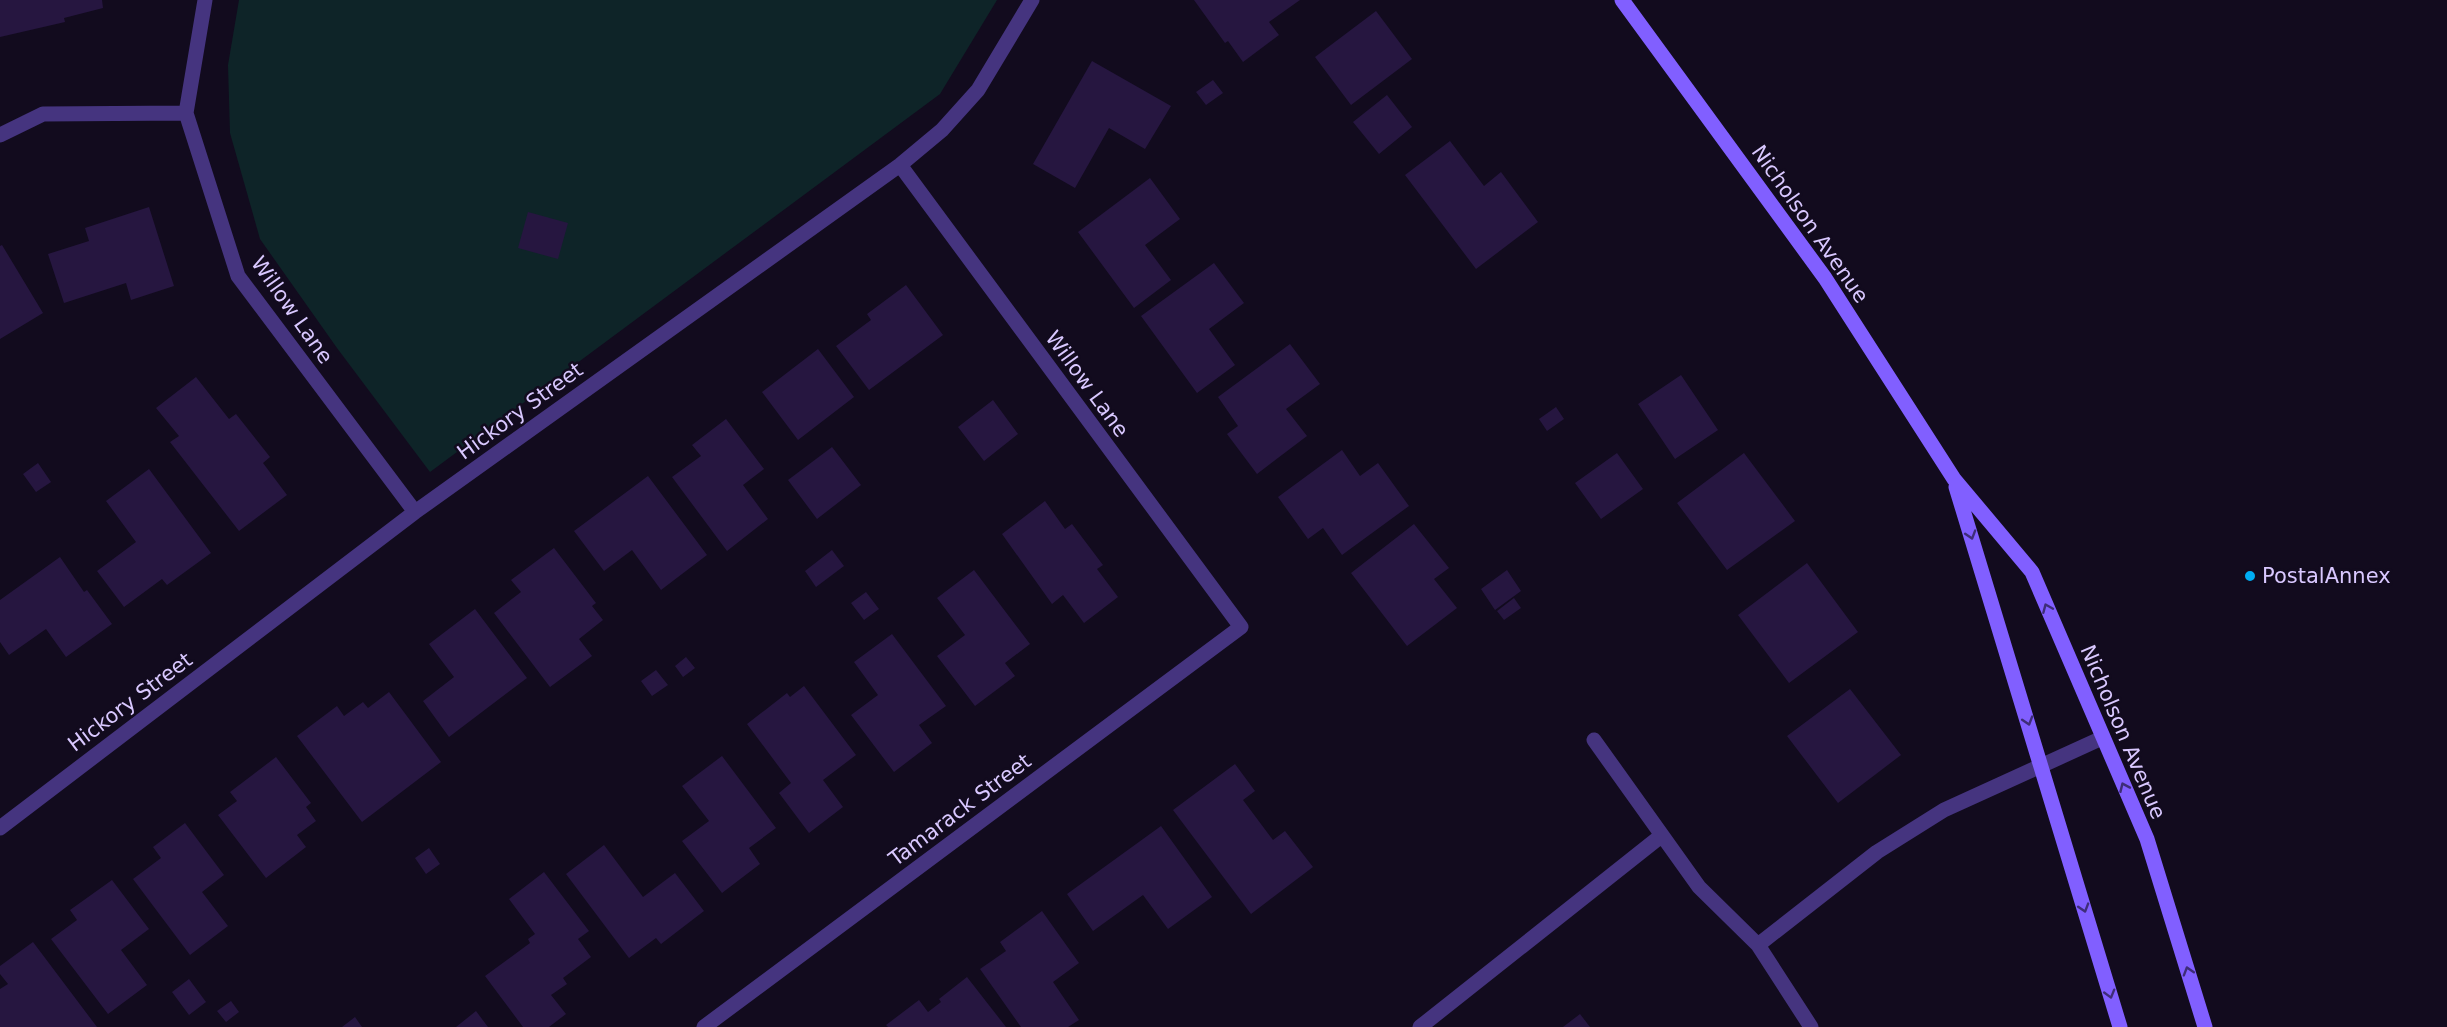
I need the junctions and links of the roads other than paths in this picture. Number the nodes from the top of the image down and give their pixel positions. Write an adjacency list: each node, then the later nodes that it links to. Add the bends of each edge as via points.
1 (205, 0): 4 (street, Willow Lane)
2 (1032, 0): 6 (street, Hickory Street, via 978,90 942,130)
3 (1622, 0): 7 (main road, Nicholson Avenue, via 1825,278)
4 (186, 112): 5 (street, via 43,114); 8 (street, Willow Lane, via 238,276)
5 (0, 135)
6 (900, 165): 8 (street, Hickory Street); 9 (street, Willow Lane)
7 (1954, 479): 10 (main road, Nicholson Avenue, one-way to 7, via 2032,572); 12 (main road, Nicholson Avenue, one-way to 12)
8 (416, 512): 13 (street, Hickory Street)
9 (1241, 627): 17 (street, Tamarack Street)
10 (2102, 738): 12 (street); 16 (main road, Nicholson Avenue, one-way to 10, via 2147,839)
11 (1594, 740): 14 (street)
12 (2042, 766): 15 (street, via 1944,810 1877,852); 20 (main road, Nicholson Avenue, one-way to 20)
13 (0, 828)
14 (1661, 836): 15 (street, via 1699,887); 18 (street)
15 (1758, 945): 19 (street)
16 (2205, 1026)
17 (704, 1027)
18 (1420, 1027)
19 (1811, 1027)
20 (2120, 1027)

